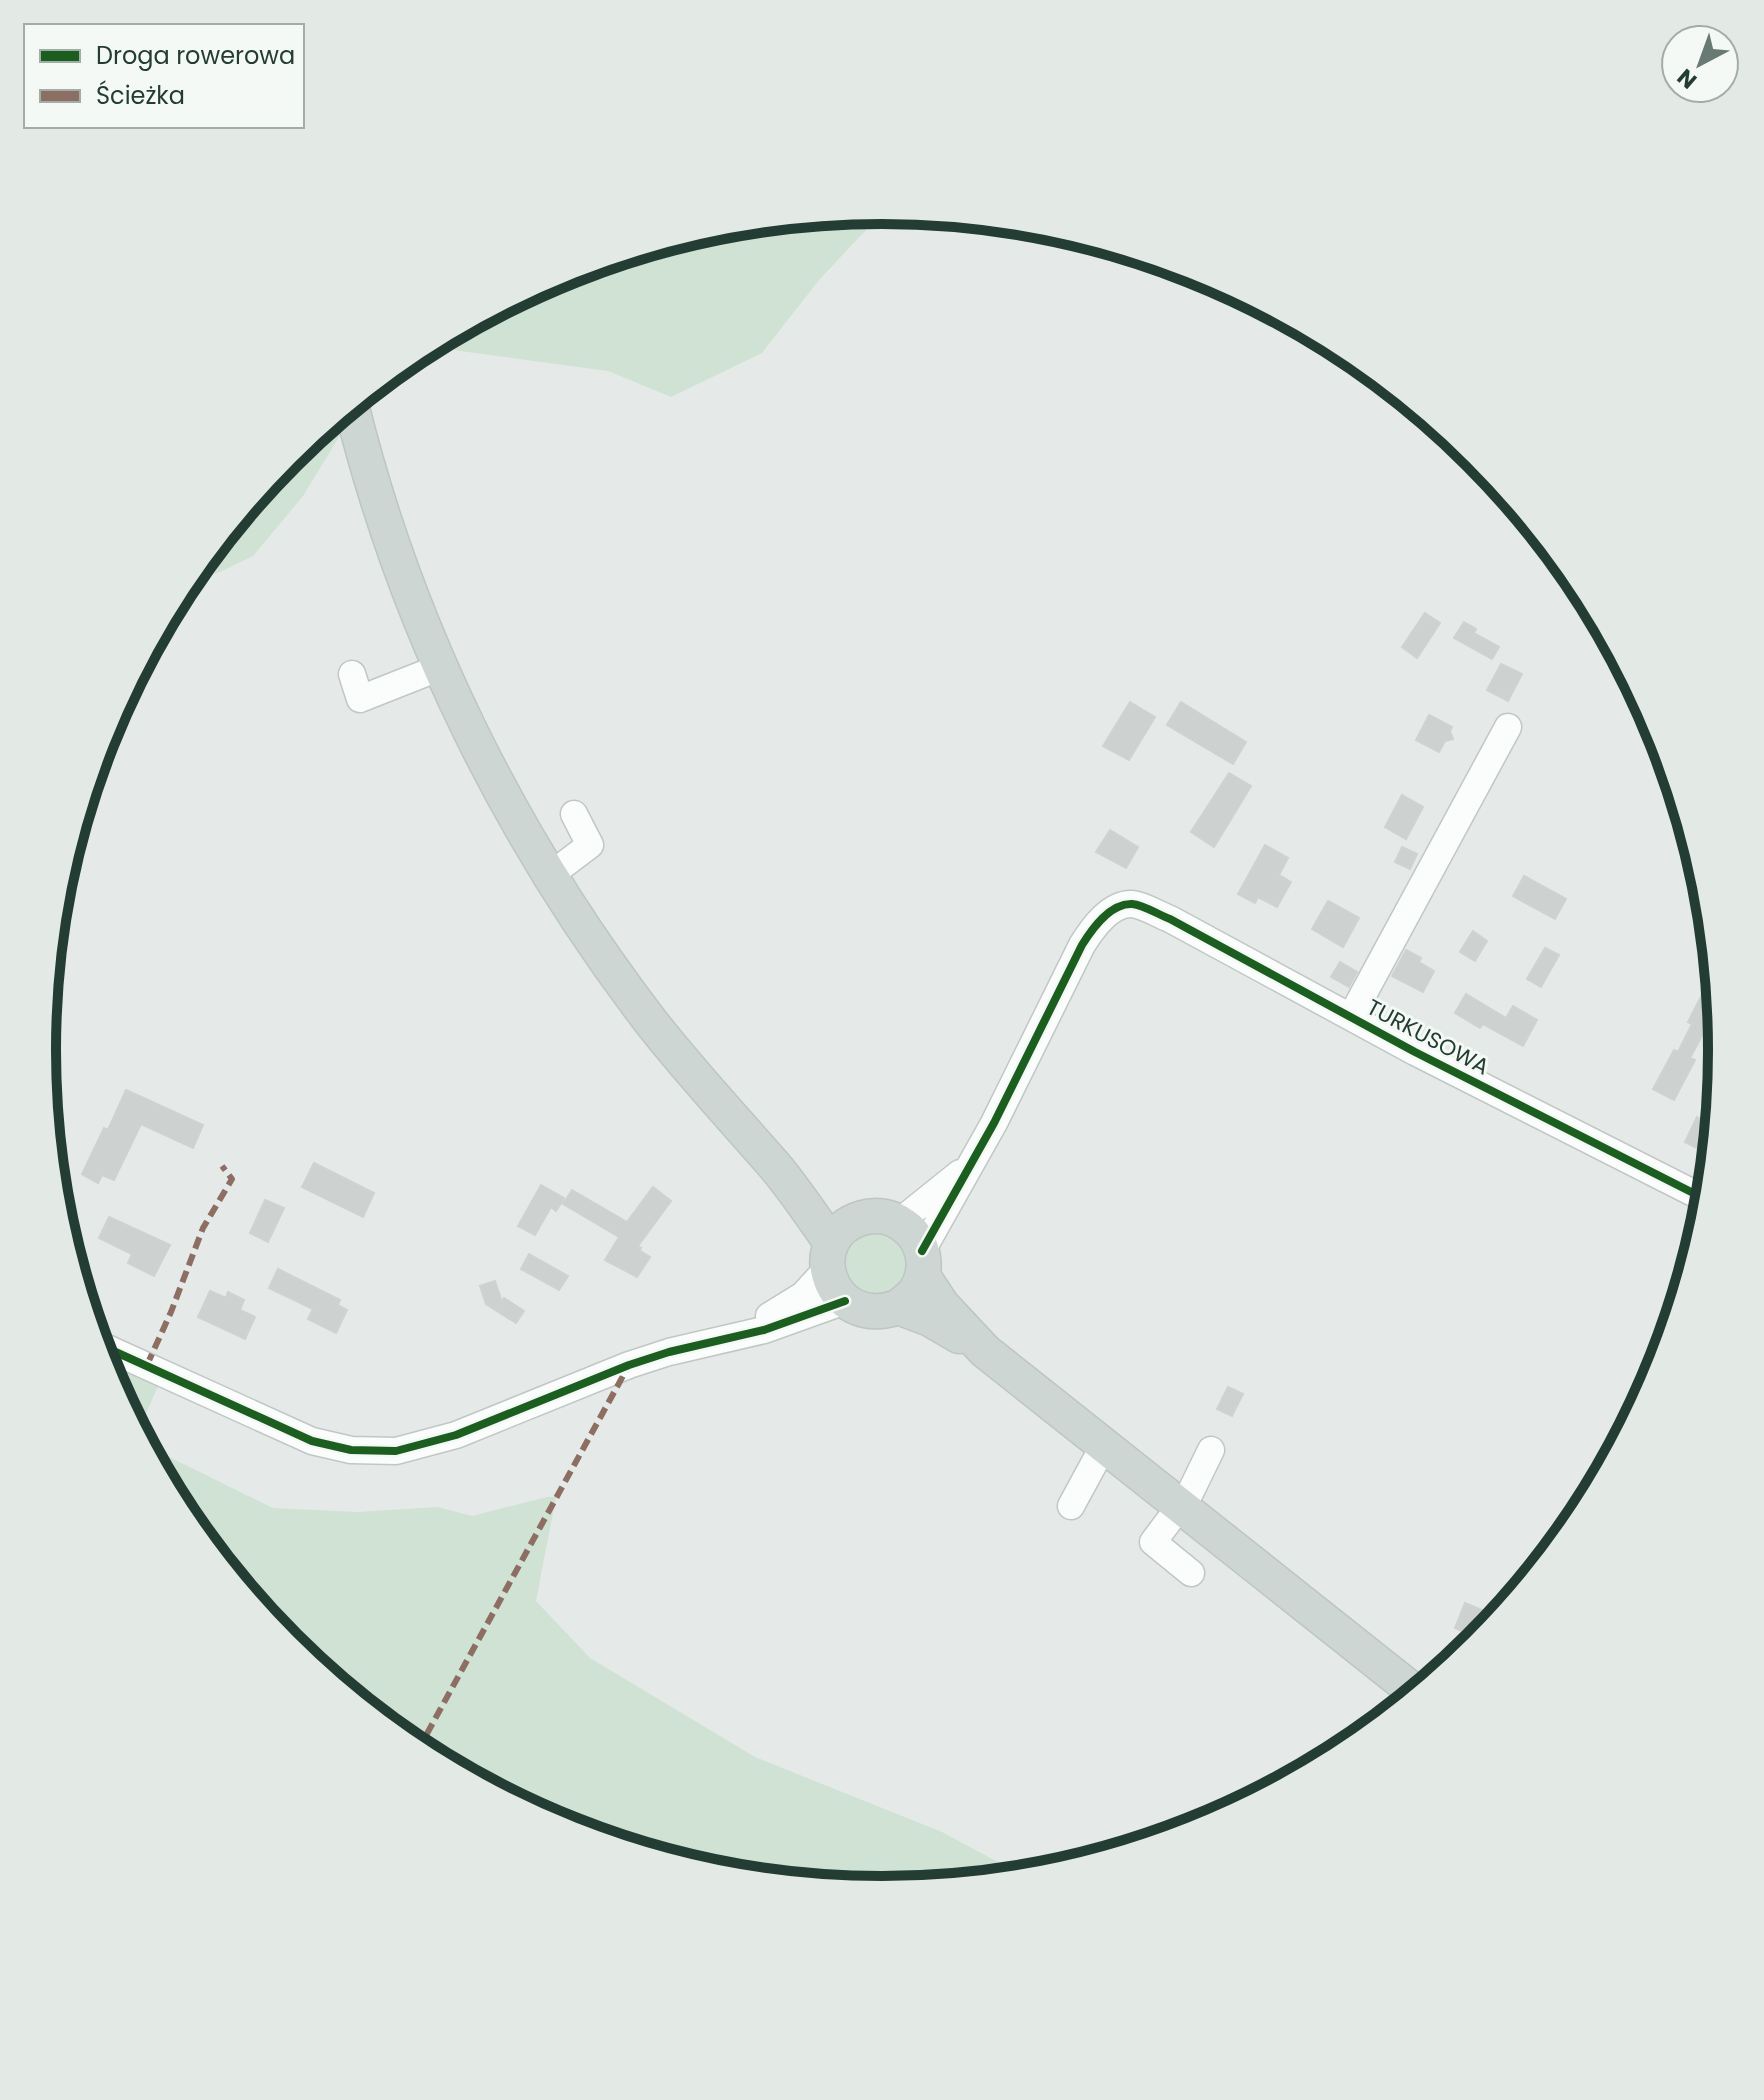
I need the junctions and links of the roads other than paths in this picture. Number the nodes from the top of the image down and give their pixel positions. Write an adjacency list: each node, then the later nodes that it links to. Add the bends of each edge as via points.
1 (354, 415): 2 (main road, via 400,566)
2 (441, 667): 3 (street, via 360,699); 6 (main road)
3 (352, 674)
4 (1508, 727): 7 (street)
5 (574, 814): 6 (street, via 590,845)
6 (549, 876): 11 (main road, via 650,1021)
7 (1351, 1017): 8 (street, TURKUSOWA, via 1170,919 1132,904 1118,908 1082,945); 9 (street, TURKUSOWA)
8 (972, 1164): 10 (street); 12 (street)
9 (1695, 1194)
10 (899, 1222): 11 (main road, via 870,1216); 12 (main road, via 914,1234)
11 (838, 1244): 13 (main road, via 830,1281); 15 (street, via 803,1295)
12 (922, 1264): 14 (main road, via 914,1294); 17 (main road, via 942,1305)
13 (845, 1301): 14 (main road, via 870,1312); 15 (street)
14 (898, 1307): 17 (main road)
15 (722, 1339): 16 (street, via 629,1365 456,1435 373,1452 312,1441)
16 (113, 1351)
17 (985, 1351): 18 (main road)
18 (1103, 1447): 20 (street); 21 (main road)
19 (1211, 1450): 21 (street)
20 (1071, 1506)
21 (1179, 1507): 22 (street, via 1153,1542); 23 (main road)
22 (1191, 1573)
23 (1408, 1687)

